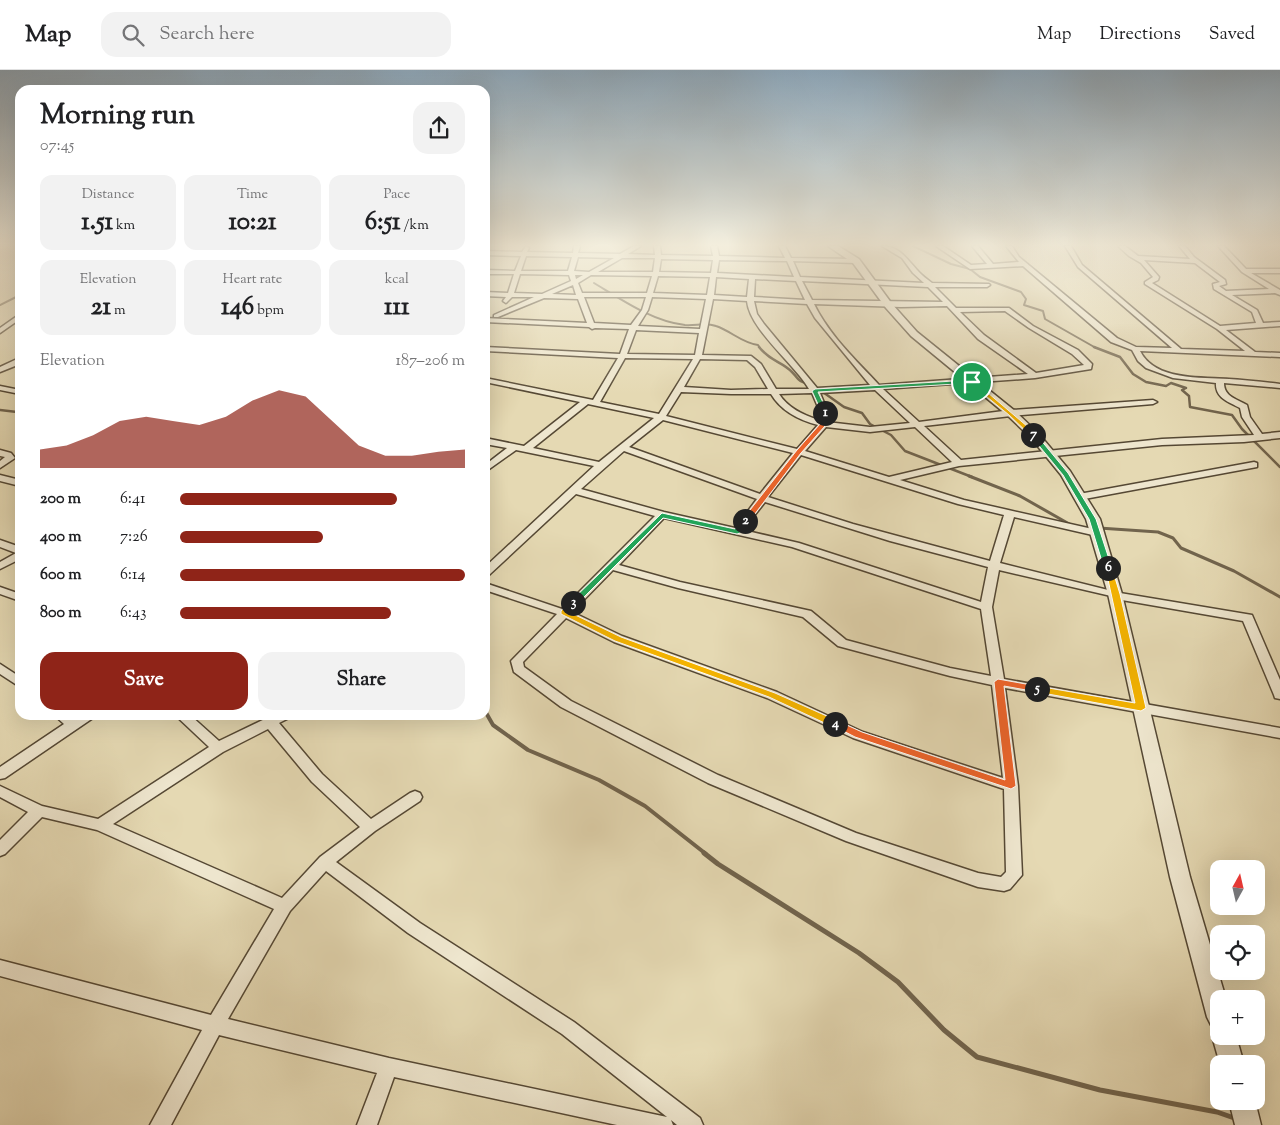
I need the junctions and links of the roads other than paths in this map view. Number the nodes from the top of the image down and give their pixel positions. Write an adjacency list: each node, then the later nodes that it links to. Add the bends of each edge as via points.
1 (510, 295): 21 (street)
2 (518, 295): 14 (street)
3 (607, 295): 15 (street)
4 (650, 295): 26 (street, via 645,310)
5 (675, 295): 16 (street)
6 (750, 295): 17 (street)
7 (807, 295): 18 (street)
8 (882, 295): 19 (street)
9 (939, 295): 20 (street)
10 (1061, 295): 31 (street, via 1114,340)
11 (1114, 295): 32 (street)
12 (1168, 295): 27 (street)
13 (1229, 295): 24 (street, via 1255,311)
14 (546, 296): 15 (street); 21 (street)
15 (580, 296): 25 (street)
16 (710, 297): 17 (street); 29 (street)
17 (750, 299): 18 (street); 49 (street, via 757,320)
18 (811, 303): 19 (street); 44 (street, via 822,324)
19 (889, 306): 20 (street); 42 (street, via 930,349)
20 (950, 307): 39 (street, via 981,337); 39 (street, via 1007,309 1075,352 1088,364 1084,369)
21 (491, 319): 25 (street)
22 (15, 320): 28 (street)
23 (1279, 324): 24 (street)
24 (1260, 325): 27 (street)
25 (592, 327): 26 (street)
26 (633, 328): 29 (street); 35 (street)
27 (1219, 328): 33 (street)
28 (0, 331)
29 (704, 331): 36 (street)
30 (490, 349): 35 (street)
31 (1135, 349): 32 (street); 41 (street, via 1145,365 1160,372 1187,380)
32 (1178, 350): 33 (street)
33 (1253, 354): 34 (street)
34 (1280, 355)
35 (622, 356): 36 (street); 50 (street)
36 (698, 356): 46 (street); 48 (street, via 753,359)
37 (15, 364): 38 (street)
38 (0, 370)
39 (1036, 376): 42 (street)
40 (490, 381): 50 (street)
41 (1220, 381): 43 (street); 57 (street, via 1223,395 1244,407)
42 (972, 382): 44 (street); 52 (street)
43 (1280, 386)
44 (876, 387): 49 (street); 54 (street)
45 (0, 388): 47 (street)
46 (678, 389): 48 (street); 53 (street)
47 (15, 391)
48 (773, 391): 49 (street); 55 (street, via 785,407)
49 (815, 391): 55 (street, via 825,414)
50 (591, 402): 53 (street); 61 (street)
51 (1153, 402): 52 (street)
52 (1011, 414): 54 (street); 64 (street)
53 (660, 417): 60 (street); 62 (street)
54 (917, 423): 55 (street, via 872,429); 65 (street)
55 (823, 424): 62 (street)
56 (1280, 434): 57 (street)
57 (1257, 438): 64 (street, via 1162,442)
58 (490, 443): 59 (street)
59 (515, 447): 61 (street); 67 (street)
60 (623, 448): 68 (street); 75 (street)
61 (526, 449): 68 (street)
62 (799, 452): 71 (street); 75 (street)
63 (0, 453): 66 (street, via 10,458)
64 (1050, 454): 65 (street); 74 (street)
65 (959, 463): 71 (street)
66 (0, 465)
67 (490, 465)
68 (601, 465): 73 (street)
69 (1254, 465): 74 (street)
70 (0, 478): 72 (street)
71 (892, 479): 76 (street, via 961,502)
72 (15, 482)
73 (574, 490): 77 (street); 86 (street)
74 (1079, 497): 79 (street, via 1093,519)
75 (762, 498): 78 (street); 85 (street)
76 (1010, 513): 79 (street); 85 (street)
77 (662, 515): 78 (street); 84 (street)
78 (737, 532): 91 (street, via 795,545)
79 (1097, 533): 89 (street)
80 (0, 544): 81 (street)
81 (15, 551)
82 (15, 556): 83 (street)
83 (0, 566)
84 (611, 566): 92 (street); 95 (street, via 678,585 807,614 819,622 828,635 842,643)
85 (994, 566): 89 (street); 91 (street)
86 (490, 568)
87 (490, 588): 92 (street)
88 (0, 590): 90 (street)
89 (1116, 595): 96 (street, via 1248,618); 97 (street)
90 (15, 596)
91 (986, 607): 95 (street)
92 (564, 612): 107 (street, via 618,639 772,695 858,735); 107 (street, via 517,660 518,669 566,704 713,779 851,837 978,880 1004,884 1014,875)
93 (0, 668): 94 (street)
94 (15, 679)
95 (998, 682): 97 (street); 107 (street)
96 (1280, 695)
97 (1141, 708): 104 (street); 117 (street, via 1180,877)
98 (68, 720): 103 (street)
99 (80, 720): 103 (street)
100 (187, 720): 105 (street)
101 (276, 720): 102 (street)
102 (271, 723): 105 (street); 112 (street, via 301,762 341,804)
103 (73, 724): 106 (street)
104 (1280, 733)
105 (218, 748): 111 (street)
106 (0, 774)
107 (1011, 786)
108 (0, 791): 110 (street)
109 (414, 797): 112 (street)
110 (39, 811): 111 (street); 113 (street)
111 (100, 825): 115 (street)
112 (370, 827): 114 (street)
113 (0, 850)
114 (325, 862): 115 (street); 123 (street, via 414,928 568,1028)
115 (284, 906): 118 (street)
116 (0, 968): 118 (street)
117 (1212, 990)
118 (215, 1025): 119 (street); 120 (street)
119 (389, 1067): 121 (street); 122 (street)
120 (160, 1125)
121 (367, 1125)
122 (664, 1125)
123 (693, 1125)

